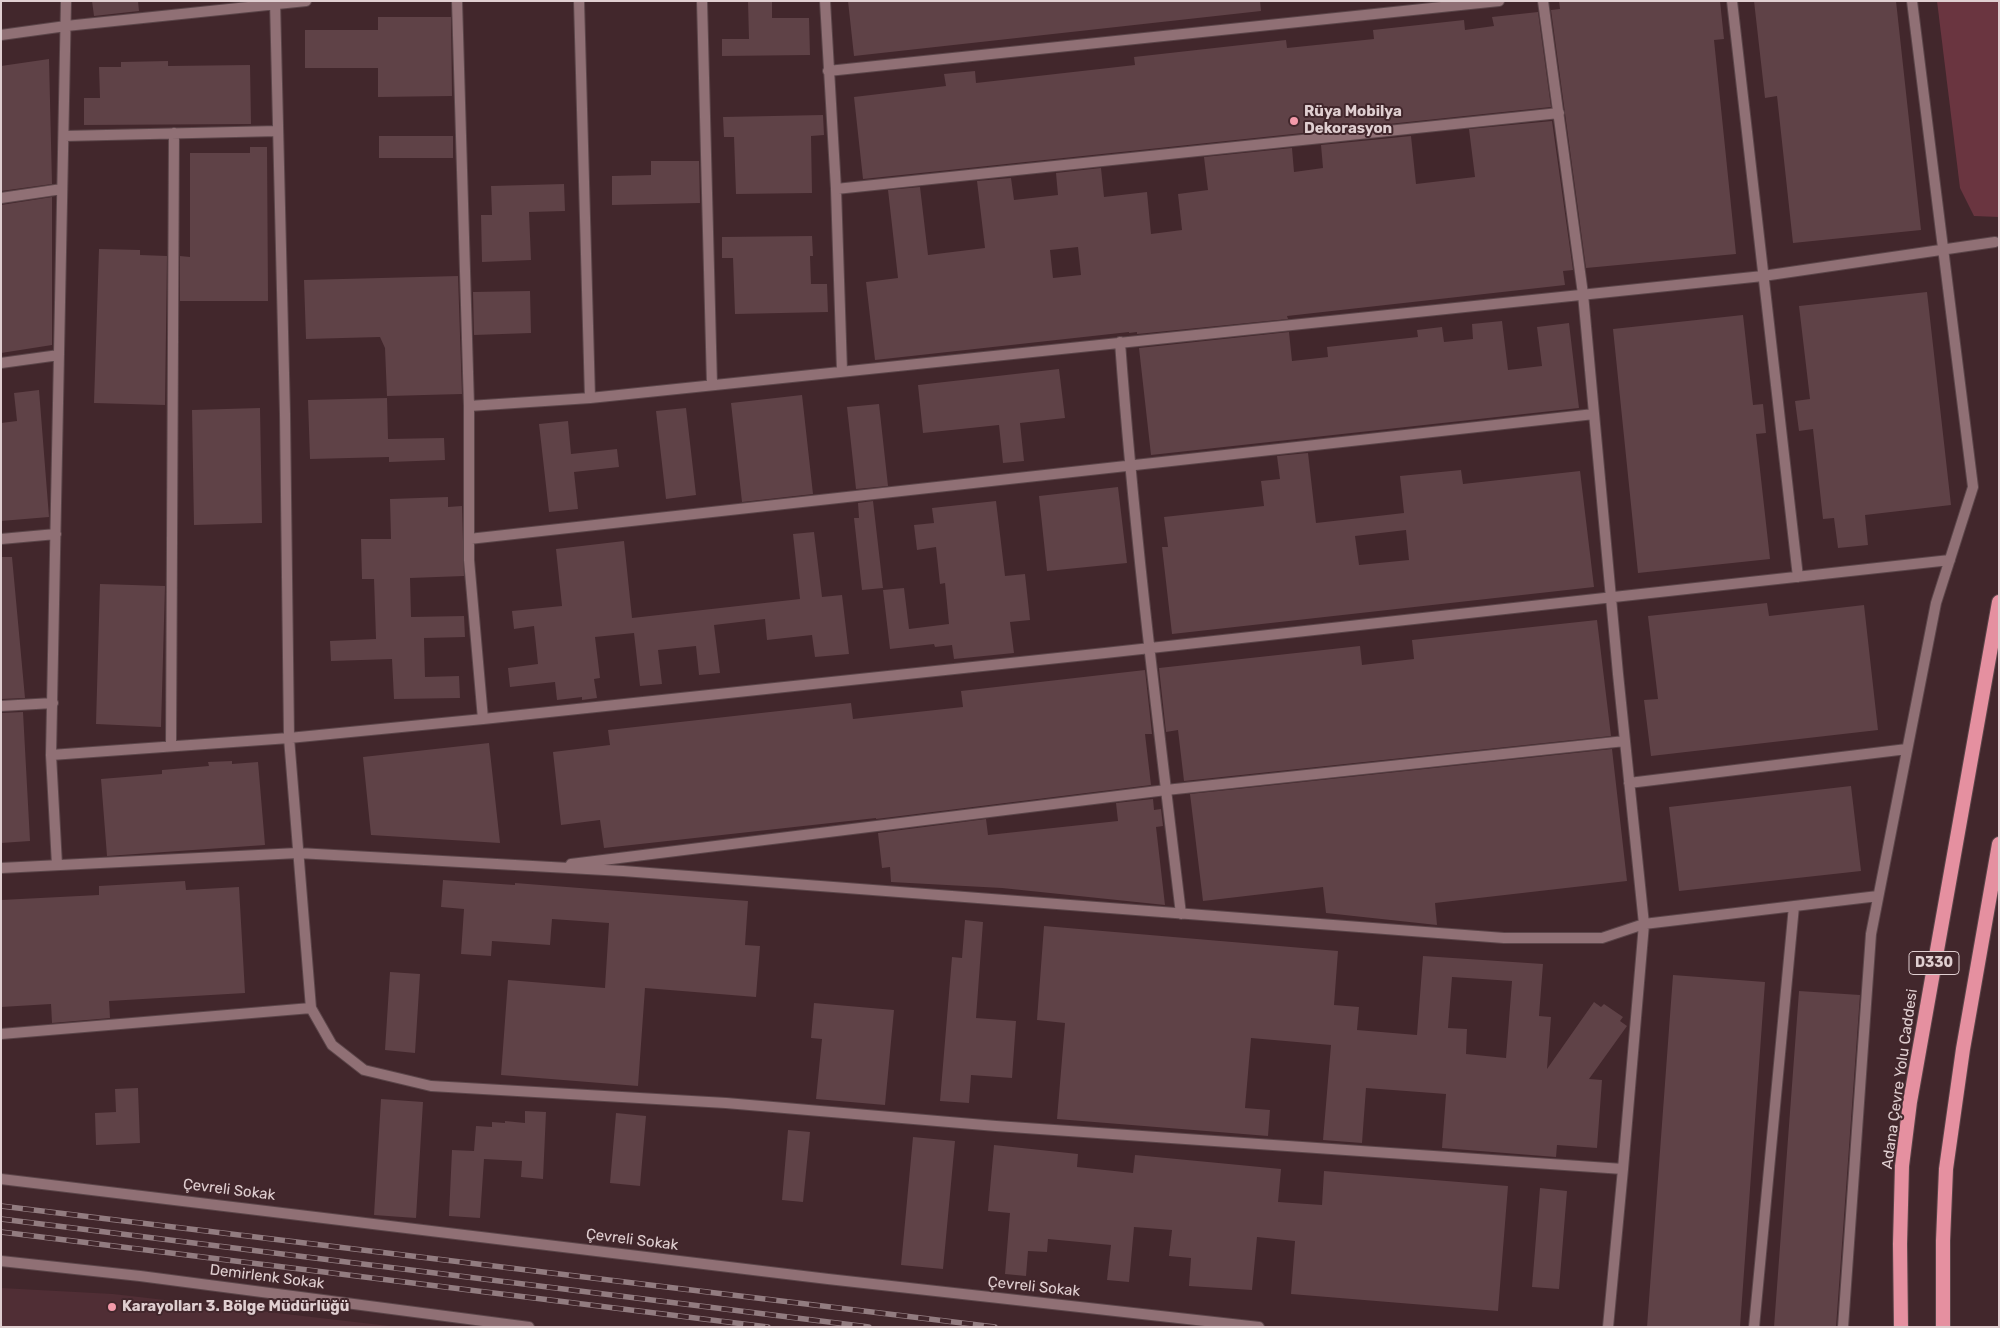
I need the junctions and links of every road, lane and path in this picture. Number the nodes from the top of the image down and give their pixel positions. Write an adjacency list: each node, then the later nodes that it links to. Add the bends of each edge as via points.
1 (66, 1): 12 (street)
2 (306, 1): 11 (street)
3 (457, 1): 32 (street)
4 (579, 1): 31 (street)
5 (702, 1): 30 (street)
6 (825, 1): 14 (street)
7 (1499, 1): 14 (street)
8 (1543, 1): 15 (street)
9 (1732, 1): 24 (street)
10 (1912, 1): 23 (street)
11 (275, 3): 12 (street); 16 (street)
12 (66, 26): 13 (street); 18 (street)
13 (1, 35)
14 (828, 71): 20 (street)
15 (1559, 114): 20 (street); 25 (street)
16 (278, 131): 17 (street); 46 (street)
17 (174, 133): 18 (street); 48 (street)
18 (64, 136): 19 (street)
19 (62, 189): 21 (street); 27 (street)
20 (836, 189): 29 (street)
21 (1, 198)
22 (1996, 242): 23 (street)
23 (1943, 248): 24 (street); 38 (street, via 1973,487)
24 (1763, 276): 25 (street); 39 (street)
25 (1583, 294): 26 (street); 33 (street)
26 (1120, 342): 29 (street); 34 (street)
27 (60, 355): 28 (street); 35 (street)
28 (1, 363)
29 (842, 371): 30 (street)
30 (712, 385): 31 (street)
31 (590, 398): 32 (street)
32 (469, 406): 37 (street)
33 (1594, 414): 34 (street); 40 (street)
34 (1129, 466): 37 (street); 42 (street)
35 (56, 534): 36 (street); 43 (street)
36 (1, 539)
37 (469, 539): 45 (street)
38 (1950, 560): 39 (street); 49 (street, via 1936,603)
39 (1798, 576): 40 (street)
40 (1611, 597): 42 (street); 47 (street)
41 (1999, 602): 72 (highway, Adana Çevre Yolu Caddesi / D330, via 1909,1111 1902,1166)
42 (1149, 649): 45 (street); 52 (street)
43 (53, 703): 44 (street); 50 (street)
44 (1, 706)
45 (483, 719): 46 (street)
46 (289, 738): 48 (street); 54 (street)
47 (1625, 741): 51 (street); 52 (street)
48 (171, 746): 50 (street)
49 (1907, 749): 51 (street); 58 (street)
50 (52, 755): 55 (street)
51 (1629, 783): 61 (street)
52 (1166, 790): 56 (street); 60 (street)
53 (1999, 844): 73 (highway, D330, via 1963,1049 1946,1170)
54 (298, 853): 55 (street); 56 (street); 62 (street)
55 (57, 865): 57 (street)
56 (546, 867): 60 (street)
57 (1, 868)
58 (1878, 896): 59 (street); 71 (street, via 1871,934)
59 (1794, 906): 61 (street); 70 (street)
60 (1181, 914): 61 (street, via 1504,938 1602,938)
61 (1644, 924): 64 (street)
62 (311, 1008): 63 (street); 64 (street, via 332,1044 364,1070 432,1086 726,1103 996,1126)
63 (1, 1034)
64 (1623, 1169): 69 (street)
65 (1, 1178): 68 (street, Çevreli Sokak, via 828,1279)
66 (1, 1261): 67 (street, Demirlenk Sokak)
67 (529, 1327)
68 (1258, 1327)
69 (1608, 1327)
70 (1754, 1327)
71 (1842, 1327)
72 (1901, 1327)
73 (1943, 1327)

